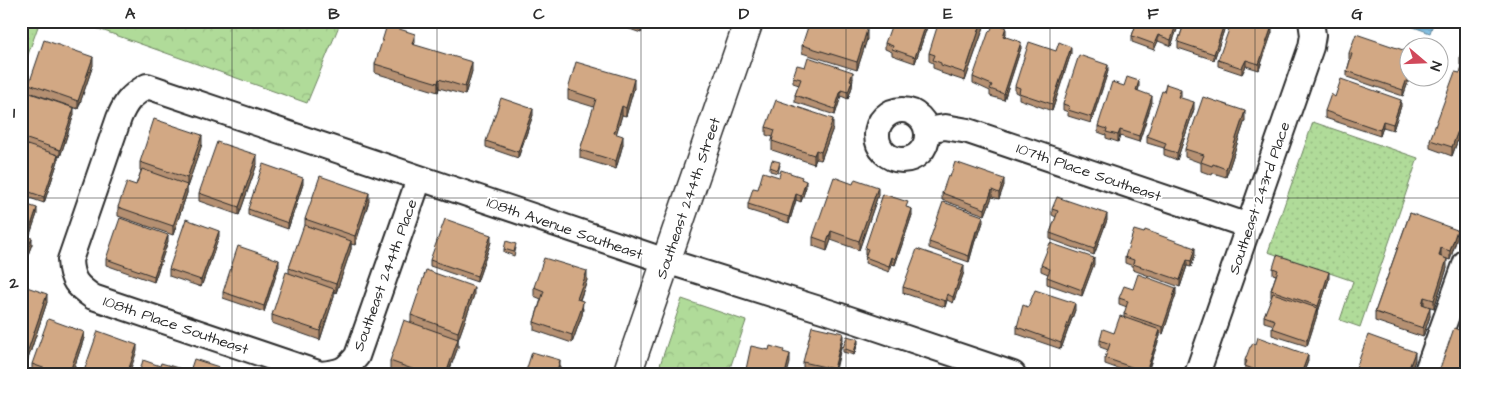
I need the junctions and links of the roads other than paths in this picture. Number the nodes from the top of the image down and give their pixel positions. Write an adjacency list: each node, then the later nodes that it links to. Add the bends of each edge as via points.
1 (749, 21): 6 (street, Southeast 244th Street)
2 (1311, 21): 5 (street, Southeast 243rd Place, via 1311,47)
3 (927, 130): 5 (street, 107th Place Southeast, via 945,127 968,131)
4 (419, 179): 6 (street, 108th Avenue Southeast); 8 (street, 108th Avenue Southeast, via 147,86 126,103 119,118 70,260); 9 (street, Southeast 244th Place, via 357,356)
5 (1249, 226): 12 (street, Southeast 243rd Place)
6 (666, 262): 10 (street, Southeast 244th Street); 11 (street, 108th Avenue Southeast, via 832,312)
7 (1466, 262): 13 (street)
8 (71, 273): 9 (street, 108th Place Southeast, via 79,288 93,297 321,374)
9 (347, 368)
10 (627, 374)
11 (1013, 374)
12 (1197, 374)
13 (1426, 374)

